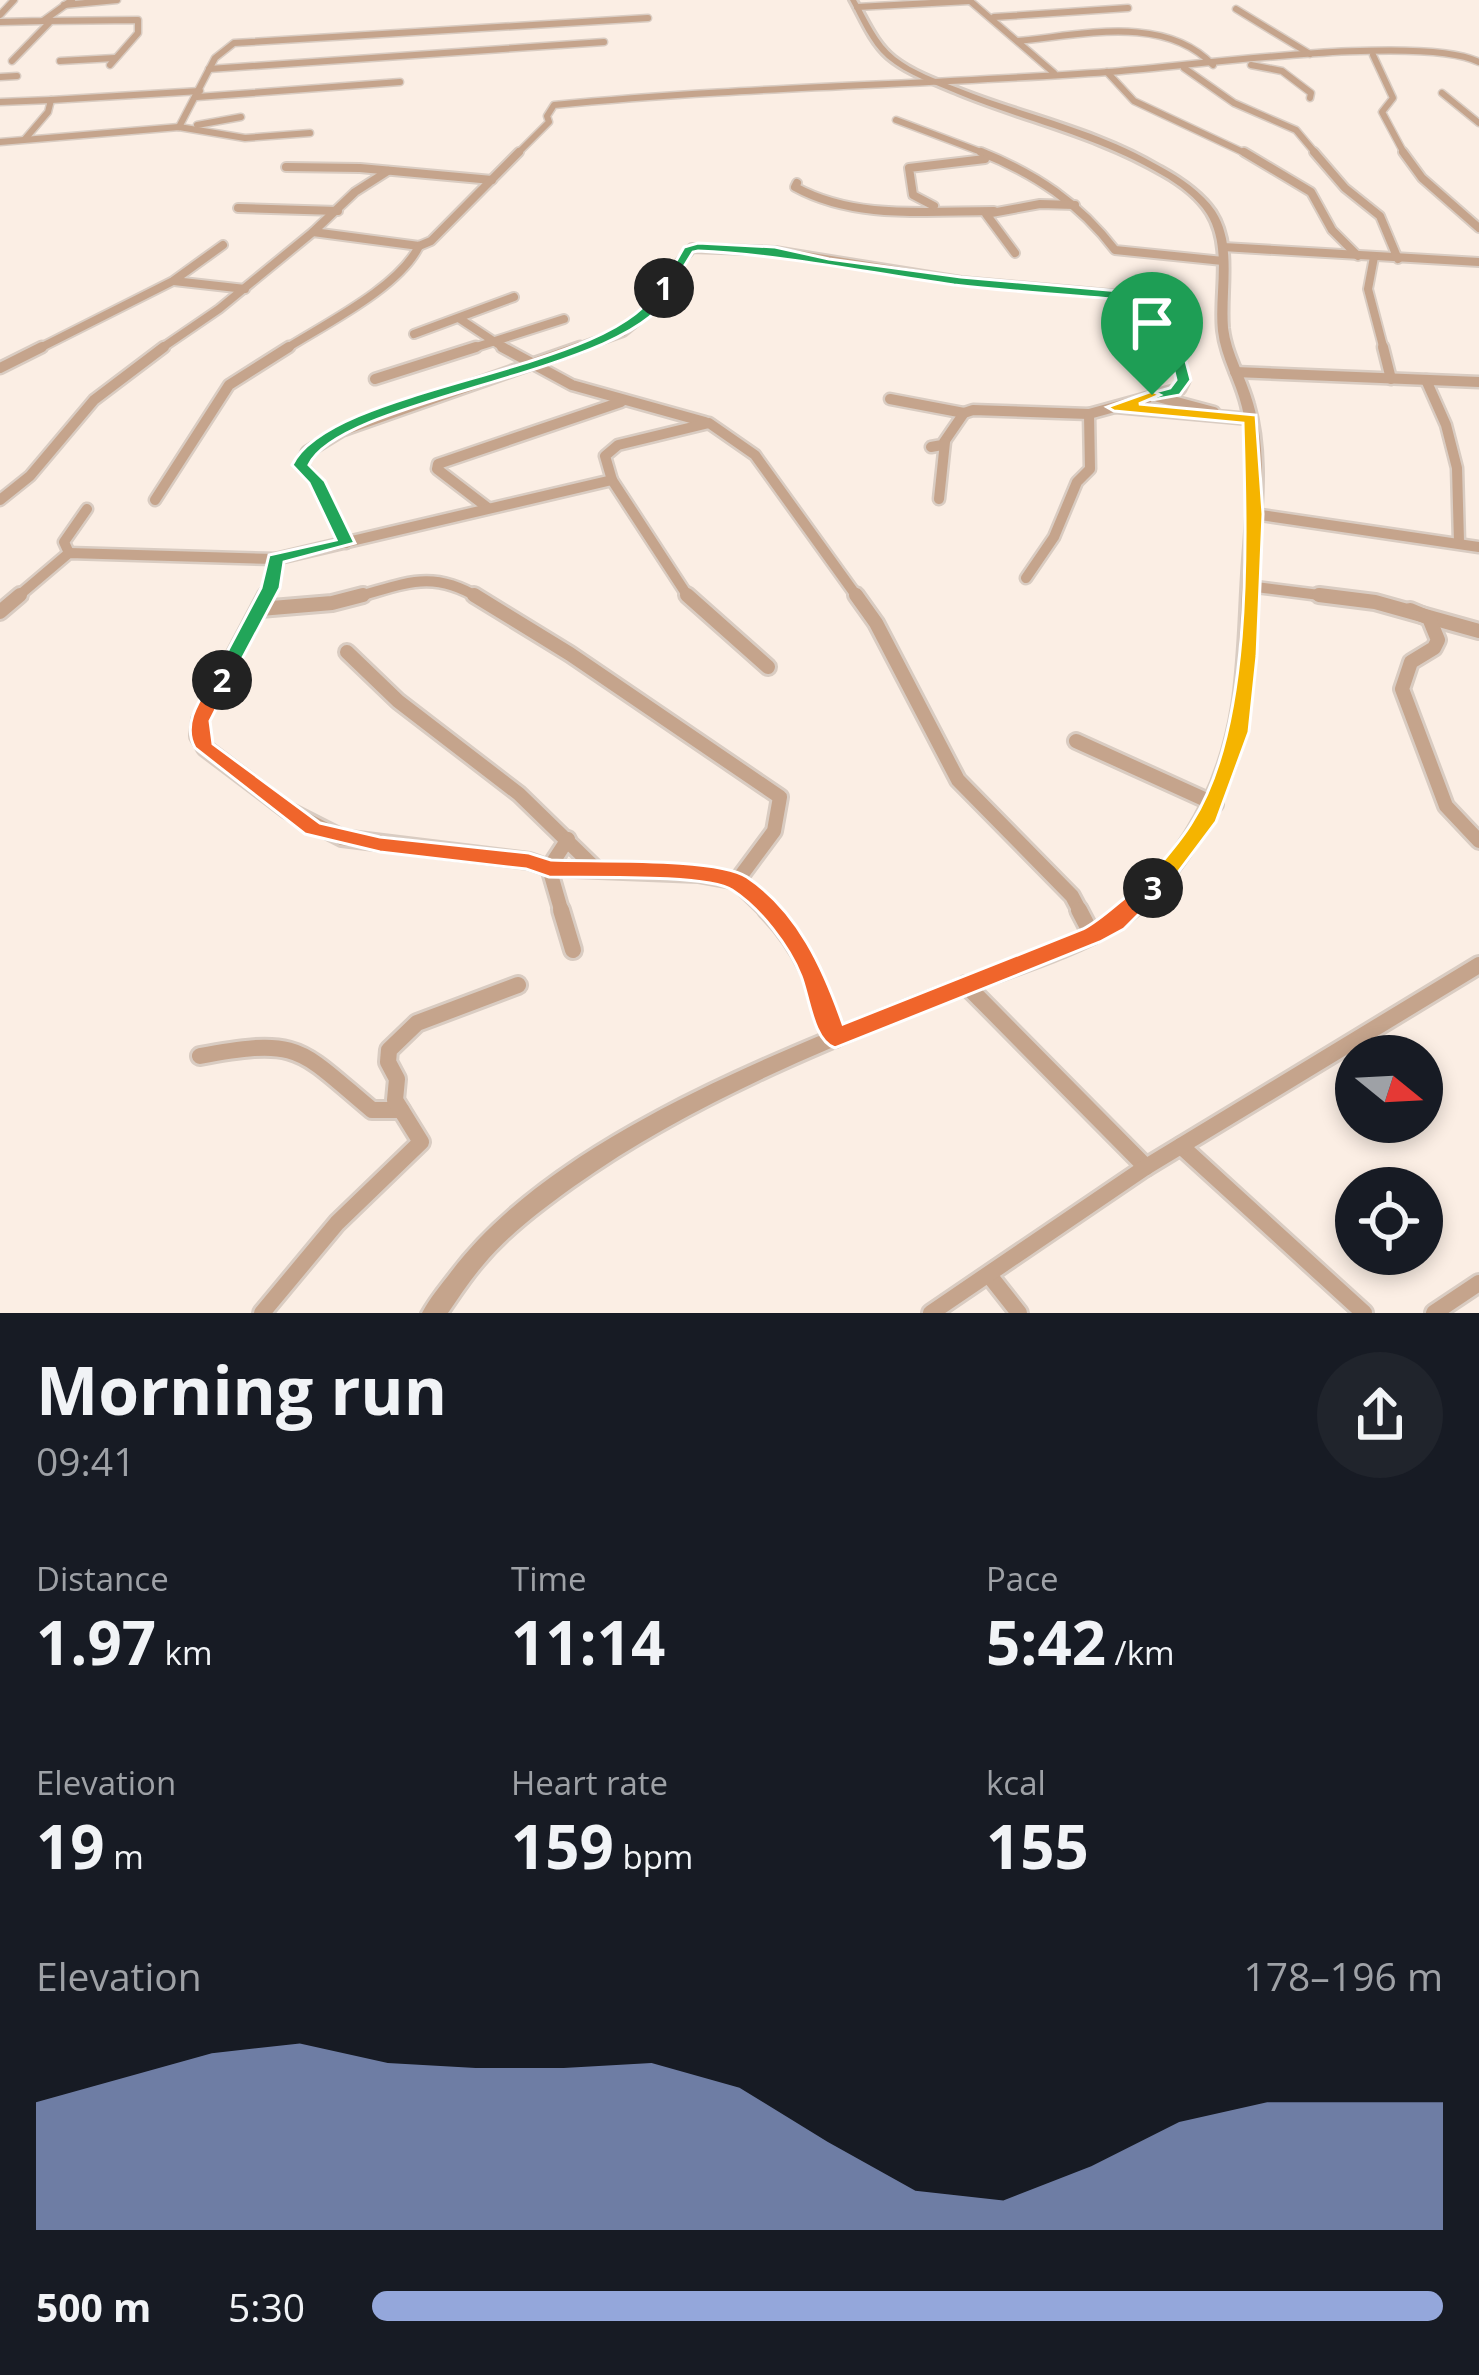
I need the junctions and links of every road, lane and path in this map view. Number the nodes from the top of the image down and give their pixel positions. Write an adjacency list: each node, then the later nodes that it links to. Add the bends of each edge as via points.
1 (14, 0): 10 (street)
2 (72, 0): 6 (street)
3 (117, 0): 6 (street)
4 (969, 0): 5 (street); 9 (street)
5 (855, 3): 29 (street, via 888,56)
6 (63, 5): 12 (street)
7 (1128, 8): 9 (street)
8 (1236, 9): 15 (street)
9 (994, 17): 13 (street)
10 (0, 18): 12 (street)
11 (648, 18): 23 (street, via 234,43)
12 (46, 22): 17 (street); 18 (street, via 138,20 138,32 112,62)
13 (1018, 41): 21 (street, via 1168,34); 25 (street)
14 (604, 42): 23 (street)
15 (1311, 55): 16 (street); 20 (street)
16 (1373, 55): 19 (street, via 1444,52); 52 (street, via 1393,98 1382,112 1388,130 1414,170)
17 (12, 61)
18 (60, 61)
19 (1479, 62)
20 (1232, 63): 21 (street); 32 (street, via 1282,71)
21 (1213, 65): 22 (street)
22 (1183, 67): 24 (street); 60 (street, via 1234,103 1296,130 1380,216)
23 (209, 69): 31 (street)
24 (1107, 72): 25 (street); 58 (street, via 1134,101 1221,137 1312,192)
25 (1055, 74): 29 (street)
26 (17, 76): 27 (street)
27 (0, 77)
28 (400, 82): 31 (street)
29 (937, 82): 45 (street, via 554,105 549,122); 57 (street, via 1165,173 1215,216)
30 (1442, 93): 37 (street)
31 (199, 94): 33 (street); 38 (street)
32 (1310, 98)
33 (51, 100): 34 (street); 40 (street)
34 (0, 102)
35 (241, 117): 38 (street)
36 (896, 121): 42 (street)
37 (1479, 123)
38 (182, 127): 39 (street, via 245,138); 40 (street)
39 (310, 134)
40 (25, 140): 41 (street)
41 (0, 142)
42 (992, 158): 47 (street, via 1016,163); 50 (street, via 907,170 916,200)
43 (286, 166): 44 (street)
44 (389, 171): 45 (street); 49 (street)
45 (492, 181): 55 (street)
46 (797, 183): 50 (street, via 812,199 839,207)
47 (1076, 205): 51 (street); 57 (street, via 1115,250)
48 (238, 208): 49 (street)
49 (338, 211): 53 (street)
50 (951, 211): 51 (street)
51 (994, 211): 56 (street, via 986,217)
52 (1479, 228)
53 (313, 232): 55 (street); 63 (street)
54 (223, 245): 62 (street)
55 (418, 246): 90 (street, via 416,257 365,299 230,385)
56 (1015, 253)
57 (1223, 254): 58 (street); 71 (street, via 1223,328)
58 (1358, 256): 59 (street)
59 (1374, 257): 60 (street); 73 (street, via 1368,290)
60 (1398, 259): 61 (street)
61 (1479, 262)
62 (173, 281): 63 (street); 70 (street)
63 (245, 289): 89 (street, via 110,387 36,475)
64 (514, 297): 65 (street)
65 (460, 319): 67 (street); 68 (street)
66 (564, 319): 68 (street)
67 (415, 334)
68 (496, 341): 69 (street); 72 (street)
69 (528, 364): 76 (street, via 630,327 660,302 688,249 775,251 1152,300 1171,324 1184,385); 78 (street); 95 (street, via 341,431 307,452 301,465)
70 (0, 368)
71 (1235, 372): 73 (street); 83 (street)
72 (375, 379)
73 (1391, 379): 74 (street)
74 (1426, 380): 75 (street); 94 (street, via 1460,492)
75 (1479, 382)
76 (1152, 395): 79 (street); 82 (street)
77 (890, 399): 80 (street)
78 (628, 400): 84 (street); 91 (street, via 438,464)
79 (1114, 407): 81 (street); 82 (street)
80 (964, 412): 81 (street); 85 (street)
81 (1089, 414): 99 (street, via 1090,469)
82 (1226, 417): 83 (street)
83 (1250, 418): 93 (street)
84 (709, 423): 87 (street, via 618,445 605,456); 114 (street, via 755,454 876,623 958,780 1072,896)
85 (945, 441): 86 (street); 88 (street)
86 (931, 447)
87 (612, 480): 91 (street); 106 (street, via 689,598)
88 (939, 499)
89 (0, 500)
90 (155, 500)
91 (488, 508): 95 (street)
92 (87, 509): 97 (street, via 64,542)
93 (1254, 514): 94 (street); 100 (street)
94 (1459, 542): 96 (street)
95 (346, 543): 98 (street)
96 (1479, 547)
97 (69, 553): 98 (street); 103 (street)
98 (275, 559): 101 (street)
99 (1026, 578)
100 (1248, 586): 102 (street); 108 (street, via 1238,732)
101 (260, 609): 112 (street, via 200,721 205,748 313,829); 113 (street, via 451,581 780,797 768,841)
102 (1410, 610): 104 (street); 110 (street, via 1429,618 1438,640 1405,673 1407,707 1446,806)
103 (0, 612)
104 (1479, 631)
105 (347, 652): 109 (street, via 380,692 491,771)
106 (768, 667)
107 (1076, 741): 108 (street)
108 (1214, 804): 114 (street, via 1145,899)
109 (568, 839): 111 (street); 112 (street)
110 (1479, 842)
111 (594, 867): 112 (street); 113 (street)
112 (549, 868): 115 (street)
113 (737, 881): 119 (street, via 787,930 812,970)
114 (1092, 935): 118 (street)
115 (573, 950)
116 (1479, 965): 122 (street)
117 (518, 985): 121 (street, via 401,1035 388,1062)
118 (966, 985): 119 (street); 123 (street)
119 (835, 1038): 127 (street, via 604,1154 475,1255)
120 (200, 1056): 121 (street, via 266,1046 289,1052 320,1061 372,1110)
121 (401, 1110): 126 (street, via 421,1142 323,1234)
122 (1180, 1146): 123 (street); 130 (street)
123 (1146, 1167): 124 (street)
124 (989, 1275): 128 (street); 129 (street)
125 (1479, 1282): 131 (street)
126 (262, 1313)
127 (434, 1313)
128 (931, 1313)
129 (1019, 1313)
130 (1364, 1313)
131 (1434, 1313)

